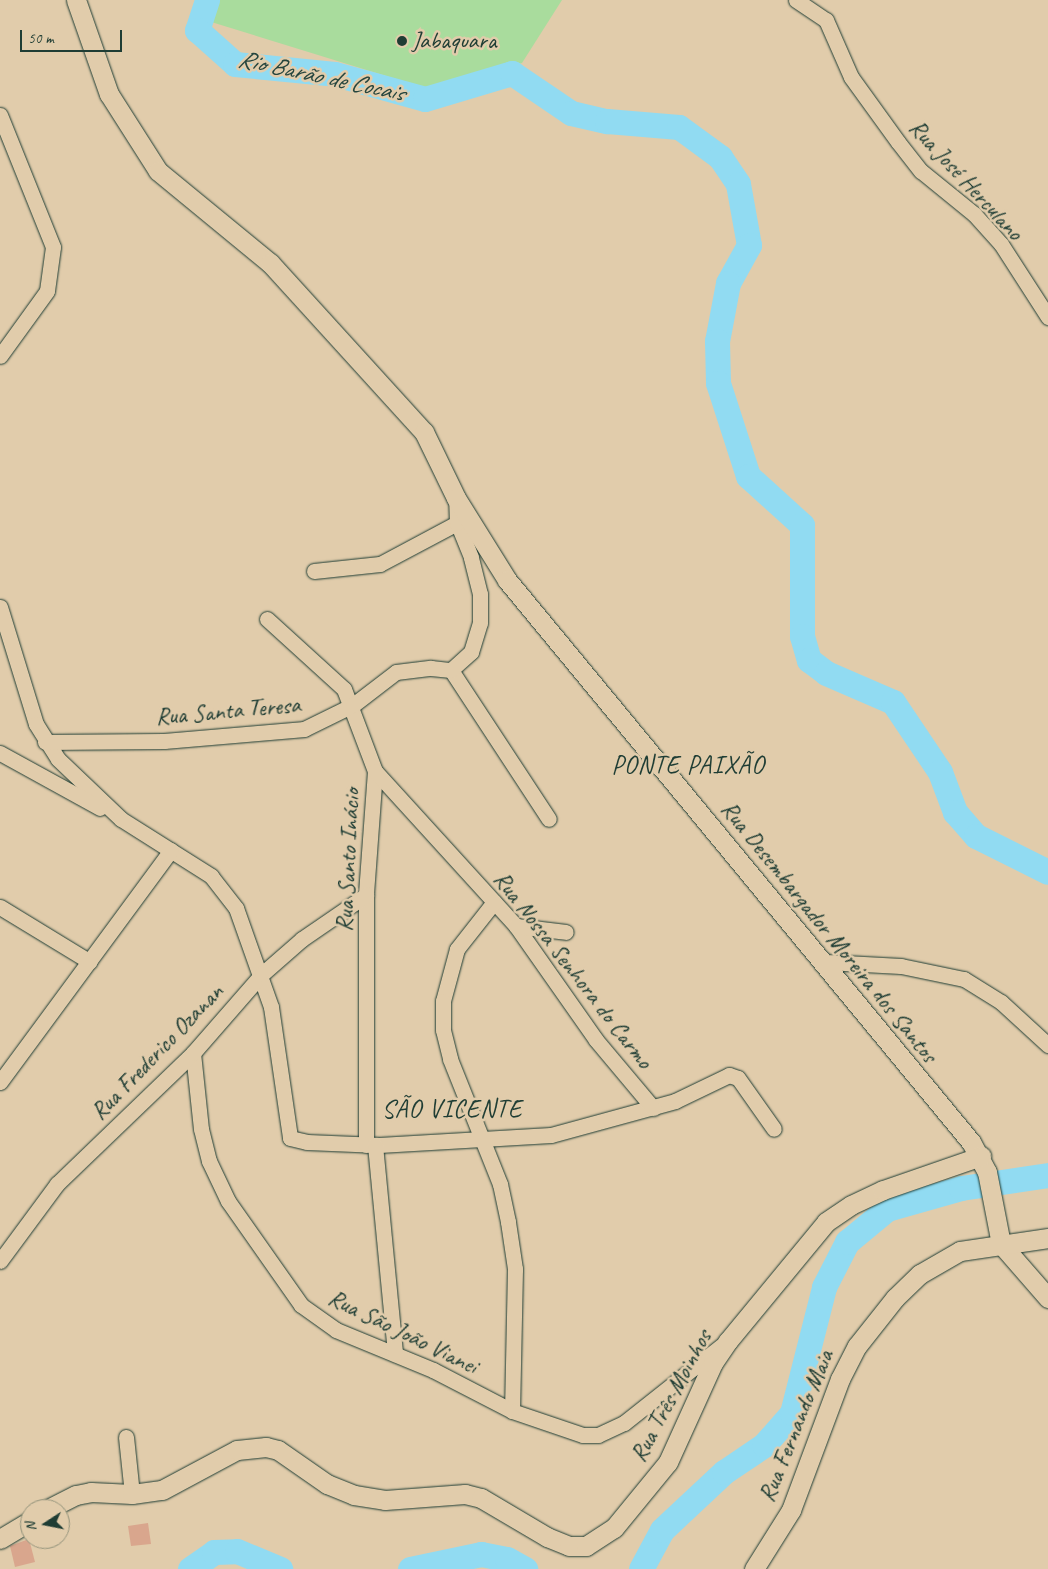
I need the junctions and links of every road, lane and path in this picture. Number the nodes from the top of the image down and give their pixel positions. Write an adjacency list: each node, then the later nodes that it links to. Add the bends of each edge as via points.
1 (76, 0): 6 (street, Rua Desembargador Moreira dos Santos, via 109,94 158,171 270,264 400,404 424,432)
2 (796, 0): 4 (street, Rua José Herculano, via 826,20 851,77 886,126 921,171 974,214 1001,244)
3 (0, 115): 5 (street, via 45,224 52,254 47,290)
4 (1048, 317)
5 (0, 356)
6 (456, 498): 7 (street); 25 (street, Rua Desembargador Moreira dos Santos, via 507,580)
7 (456, 523): 8 (street, via 380,564); 11 (street, via 471,557 480,594 480,623 471,652)
8 (314, 571)
9 (0, 607): 13 (street, via 20,682)
10 (267, 619): 12 (street, Rua Santo Inácio, via 326,669)
11 (451, 670): 12 (street, Rua Santa Teresa, via 431,668 396,672); 17 (street)
12 (353, 705): 13 (street, Rua Santa Teresa, via 328,720 275,734 164,741); 15 (street, Rua Santo Inácio)
13 (45, 742): 16 (street, via 64,765)
14 (0, 753): 16 (street)
15 (375, 772): 19 (street, Rua Santo Inácio); 20 (street, Rua Nossa Senhora do Carmo)
16 (121, 819): 18 (street)
17 (549, 819)
18 (171, 850): 24 (street); 26 (street, via 211,876 225,891)
19 (366, 895): 26 (street, Rua Frederico Ozanan, via 302,939); 33 (street, Rua Santo Inácio)
20 (494, 902): 22 (street, Rua Nossa Senhora do Carmo); 32 (street, via 457,949 443,1001 443,1030 450,1059)
21 (0, 907): 24 (street)
22 (516, 926): 23 (street); 30 (street, Rua Nossa Senhora do Carmo, via 596,1040)
23 (566, 932)
24 (90, 962): 29 (street)
25 (826, 962): 27 (street, via 944,972 975,984); 34 (street, Rua Desembargador Moreira dos Santos)
26 (262, 974): 28 (street, Rua Frederico Ozanan); 33 (street, via 271,1007 287,1132 296,1141)
27 (1048, 1045)
28 (193, 1053): 37 (street, Rua Frederico Ozanan, via 57,1184); 40 (street, Rua São João Vianei, via 201,1129 209,1161 228,1200 271,1264 316,1318)
29 (0, 1082)
30 (653, 1108): 31 (street, via 729,1075 738,1078); 32 (street, via 551,1135)
31 (774, 1129)
32 (483, 1141): 33 (street); 41 (street, via 500,1184 515,1269)
33 (370, 1145): 40 (street, Rua Santo Inácio)
34 (981, 1156): 35 (street, Rua Desembargador Moreira dos Santos, via 991,1185); 39 (street, Rua Três Moinhos, via 884,1190 832,1218 784,1269)
35 (998, 1236): 36 (street, Rua Fernando Maia); 38 (street); 47 (street, Rua Fernando Maia, via 960,1251 920,1274 857,1346 824,1416 791,1510)
36 (1048, 1238)
37 (0, 1261)
38 (1048, 1298)
39 (728, 1341): 41 (street, Rua São João Vianei, via 624,1423 598,1436 566,1432); 43 (street, Rua Três Moinhos, via 713,1363 668,1462 614,1528 586,1546 569,1546 547,1537 488,1502 465,1494 385,1500 354,1495 327,1484 278,1450 266,1447 237,1450 162,1490)
40 (395, 1354): 41 (street, Rua São João Vianei)
41 (512, 1411)
42 (126, 1437): 43 (street)
43 (132, 1494): 44 (street, Rua Três Moinhos, via 76,1495)
44 (68, 1499)
45 (20, 1527): 46 (street)
46 (0, 1540)
47 (754, 1569)

